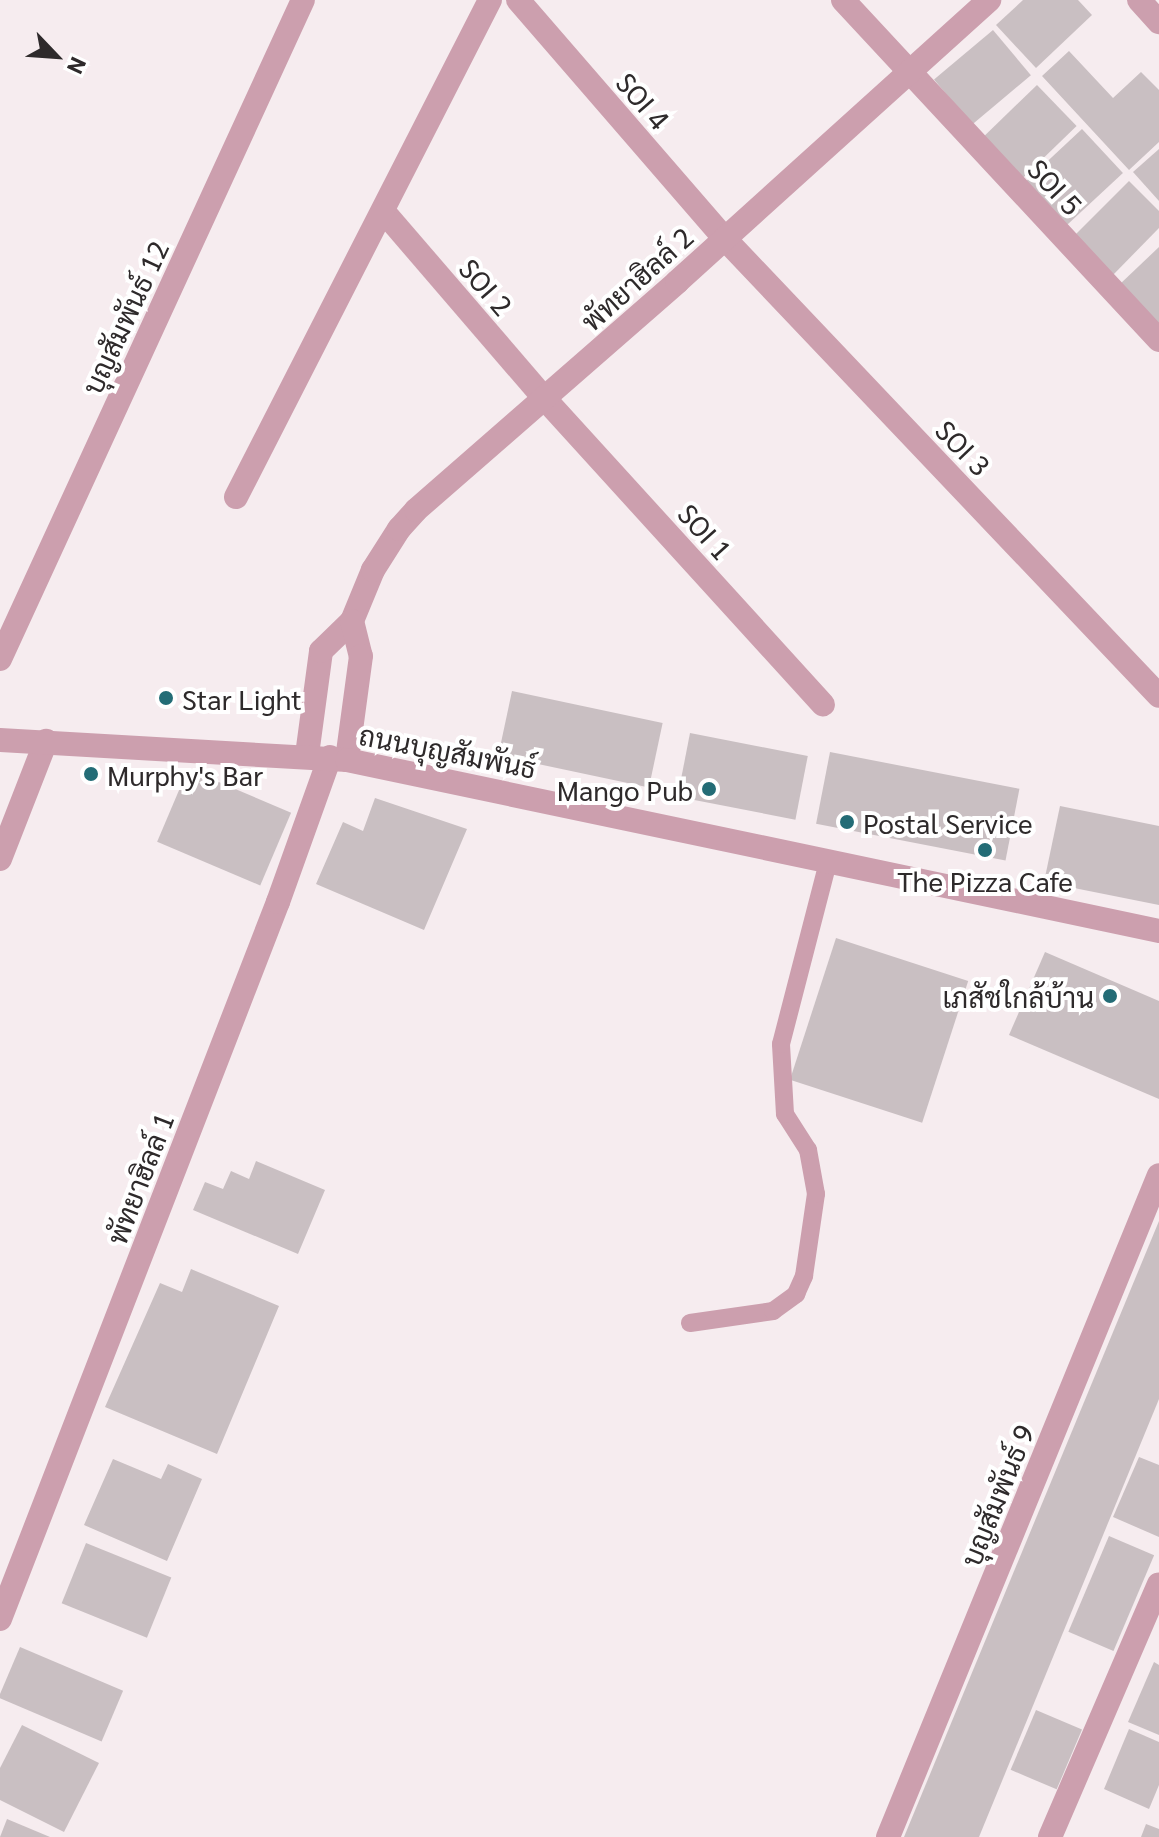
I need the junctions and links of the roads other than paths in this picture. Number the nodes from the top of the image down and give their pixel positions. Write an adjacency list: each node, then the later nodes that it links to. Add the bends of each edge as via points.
1 (303, 0): 15 (street, บุญสัมพันธ์ 12)
2 (490, 0): 9 (street)
3 (518, 0): 10 (street, SOI 4)
4 (843, 0): 8 (street, SOI 5)
5 (989, 0): 8 (street, พัทยาฮิลล์ 2)
6 (1139, 0): 7 (street)
7 (1159, 22)
8 (909, 73): 10 (street, พัทยาฮิลล์ 2); 11 (street, SOI 5)
9 (384, 212): 12 (street, SOI 2); 13 (street)
10 (725, 239): 12 (street, พัทยาฮิลล์ 2); 16 (street, SOI 3)
11 (1159, 340)
12 (545, 399): 14 (street, พัทยาฮิลล์ 2, via 399,529 373,570); 17 (street, SOI 1)
13 (236, 497)
14 (352, 621): 20 (street, via 361,656); 20 (street, พัทยาฮิลล์ 2, via 321,651)
15 (0, 659)
16 (1159, 696)
17 (823, 704)
18 (0, 740): 19 (street, ถนนบุญสัมพันธ์)
19 (46, 741): 20 (street, ถนนบุญสัมพันธ์); 21 (street)
20 (328, 757): 22 (street, ถนนบุญสัมพันธ์); 27 (street, พัทยาฮิลล์ 1, via 278,902)
21 (0, 859)
22 (829, 859): 23 (street, ถนนบุญสัมพันธ์); 25 (lane, via 781,1044 785,1114 808,1150 816,1194 804,1276 796,1294 773,1311)
23 (1159, 931)
24 (1159, 1175): 28 (street, บุญสัมพันธ์ 9)
25 (690, 1323)
26 (1159, 1584): 29 (street)
27 (0, 1619)
28 (888, 1837)
29 (1050, 1837)

